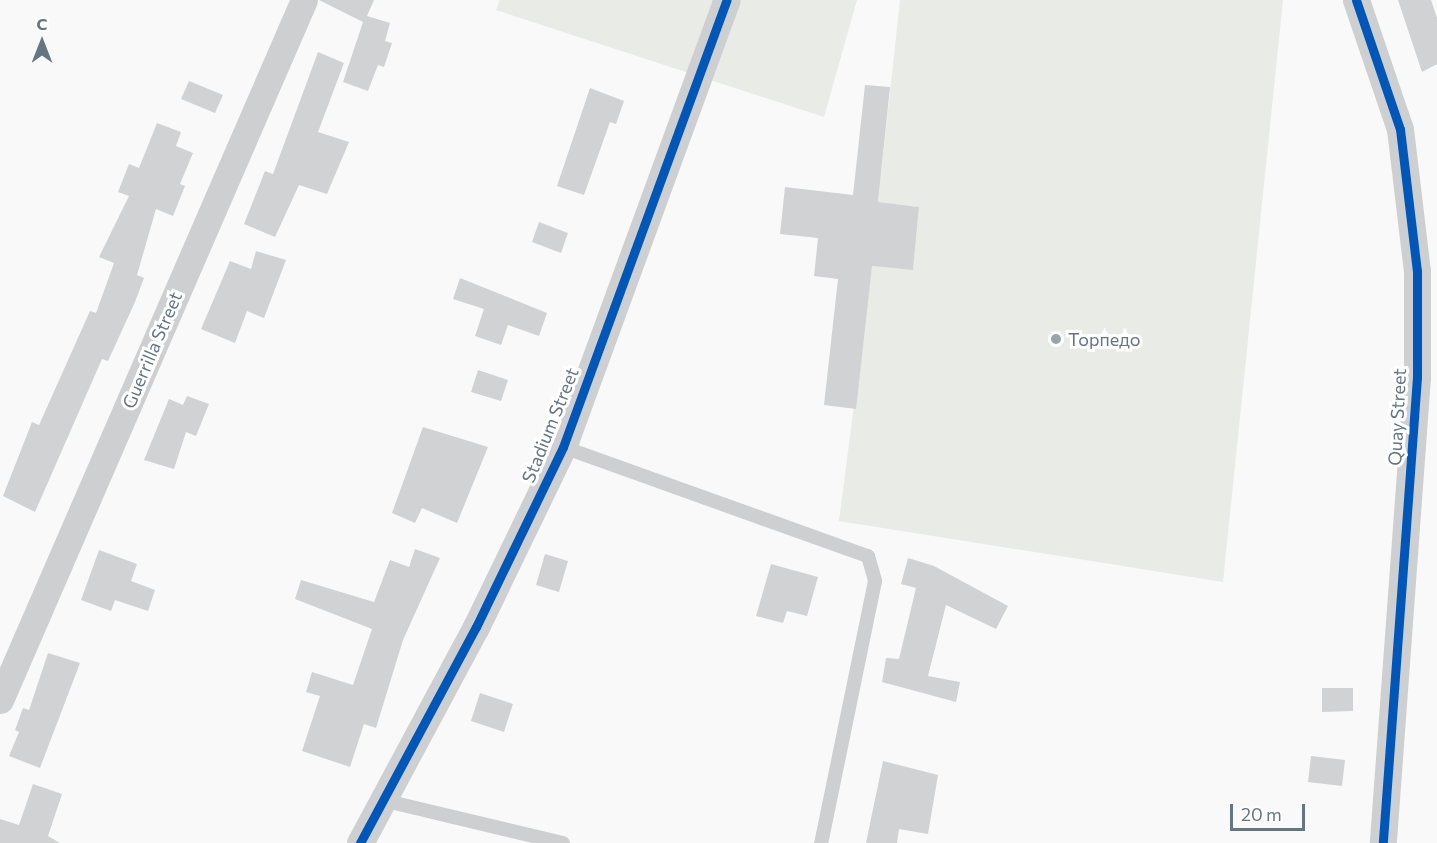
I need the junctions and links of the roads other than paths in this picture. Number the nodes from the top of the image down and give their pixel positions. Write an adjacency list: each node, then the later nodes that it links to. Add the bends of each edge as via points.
1 (304, 0): 5 (street, Guerrilla Street)
2 (727, 0): 4 (street, Stadium Street)
3 (1356, 0): 10 (street, Quay Street, via 1400,129 1417,271 1417,377)
4 (563, 447): 6 (street, Stadium Street, via 476,627); 9 (lane, via 868,556 876,581)
5 (0, 700)
6 (382, 800): 7 (street, Stadium Street); 8 (lane)
7 (360, 843)
8 (563, 843)
9 (821, 843)
10 (1383, 843)

